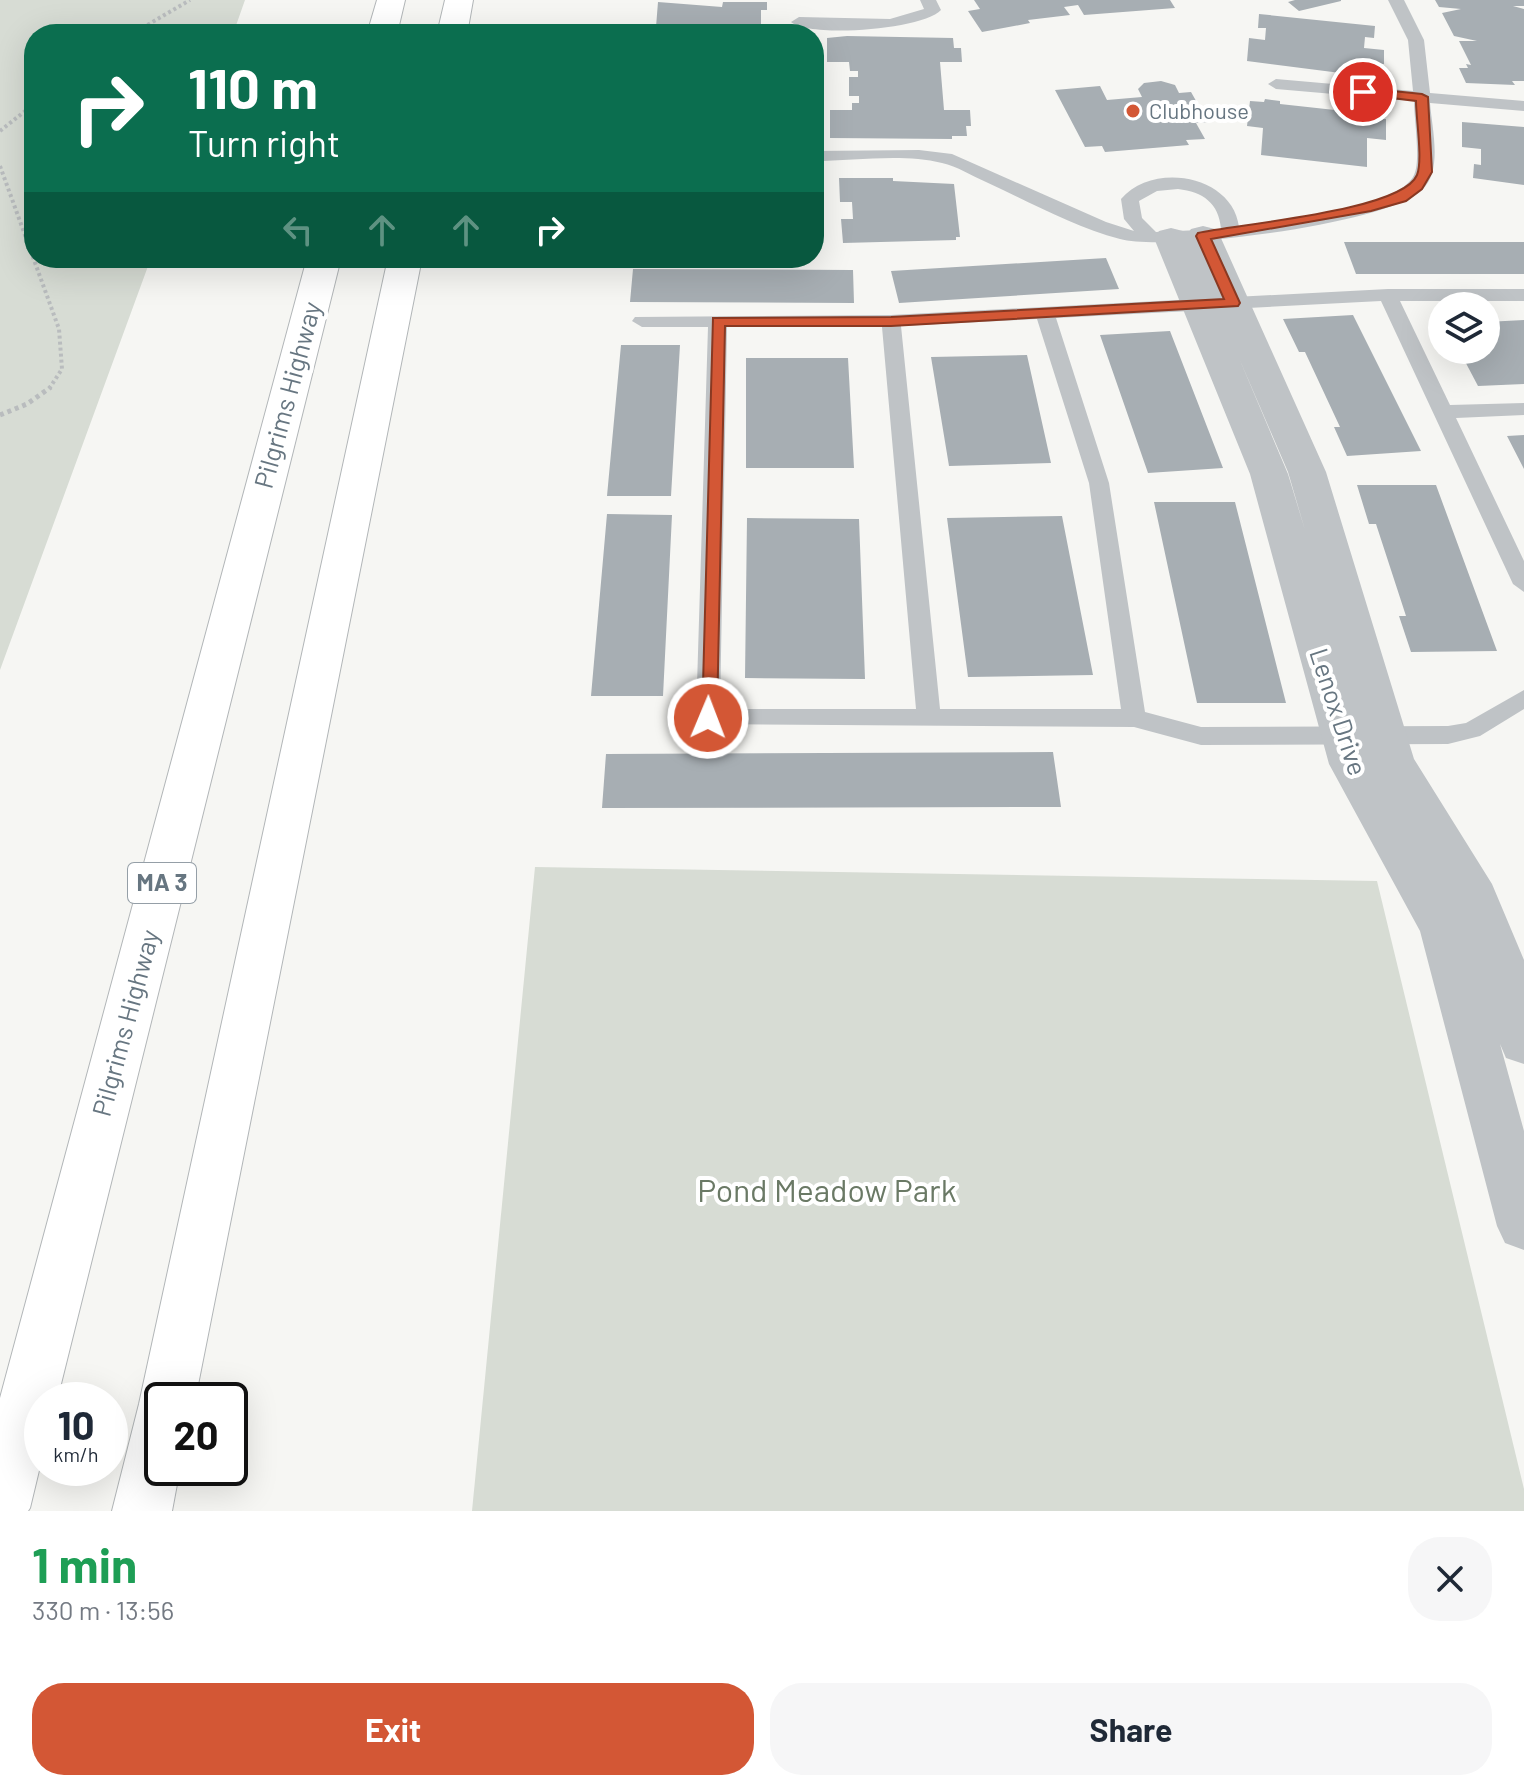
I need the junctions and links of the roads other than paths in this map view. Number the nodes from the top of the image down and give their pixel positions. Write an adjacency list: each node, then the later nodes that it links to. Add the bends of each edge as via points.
1 (391, 0): 6 (highway)
2 (459, 0): 7 (highway)
3 (798, 0): 8 (lane)
4 (928, 0): 9 (lane, via 933,10 925,19)
5 (1396, 0): 11 (lane, via 1416,40)
6 (385, 24)
7 (454, 24)
8 (799, 24)
9 (824, 27)
10 (1276, 84): 11 (lane)
11 (1422, 97): 12 (lane); 14 (lane, via 1425,172 1401,198)
12 (1524, 106)
13 (824, 156): 14 (lane, via 946,158 1125,235)
14 (1189, 237): 19 (street, Lenox Drive)
15 (321, 268): 38 (highway, Pilgrims Highway / MA 3)
16 (403, 268): 36 (highway)
17 (1388, 295): 18 (lane); 19 (lane); 25 (lane)
18 (1524, 295)
19 (1216, 304): 20 (lane); 32 (street, Lenox Drive, via 1307,472); 33 (street, Lenox Drive)
20 (1044, 312): 23 (lane); 31 (lane, via 1099,483)
21 (642, 321): 22 (lane)
22 (718, 321): 23 (lane); 30 (lane, via 708,718)
23 (891, 321): 30 (lane)
24 (1524, 409): 25 (lane)
25 (1443, 412): 27 (lane)
26 (1524, 534): 27 (lane)
27 (1501, 535): 28 (lane)
28 (1524, 584)
29 (1524, 698): 32 (lane, via 1472,730)
30 (929, 718): 31 (lane)
31 (1134, 718): 33 (lane, via 1201,736)
32 (1383, 735): 33 (lane); 34 (street, Lenox Drive, via 1404,783 1475,897)
33 (1341, 736): 35 (street, Lenox Drive, via 1363,788 1444,931)
34 (1524, 1043)
35 (1521, 1202)
36 (170, 1382)
37 (147, 1486): 39 (highway)
38 (0, 1508)
39 (142, 1511)

